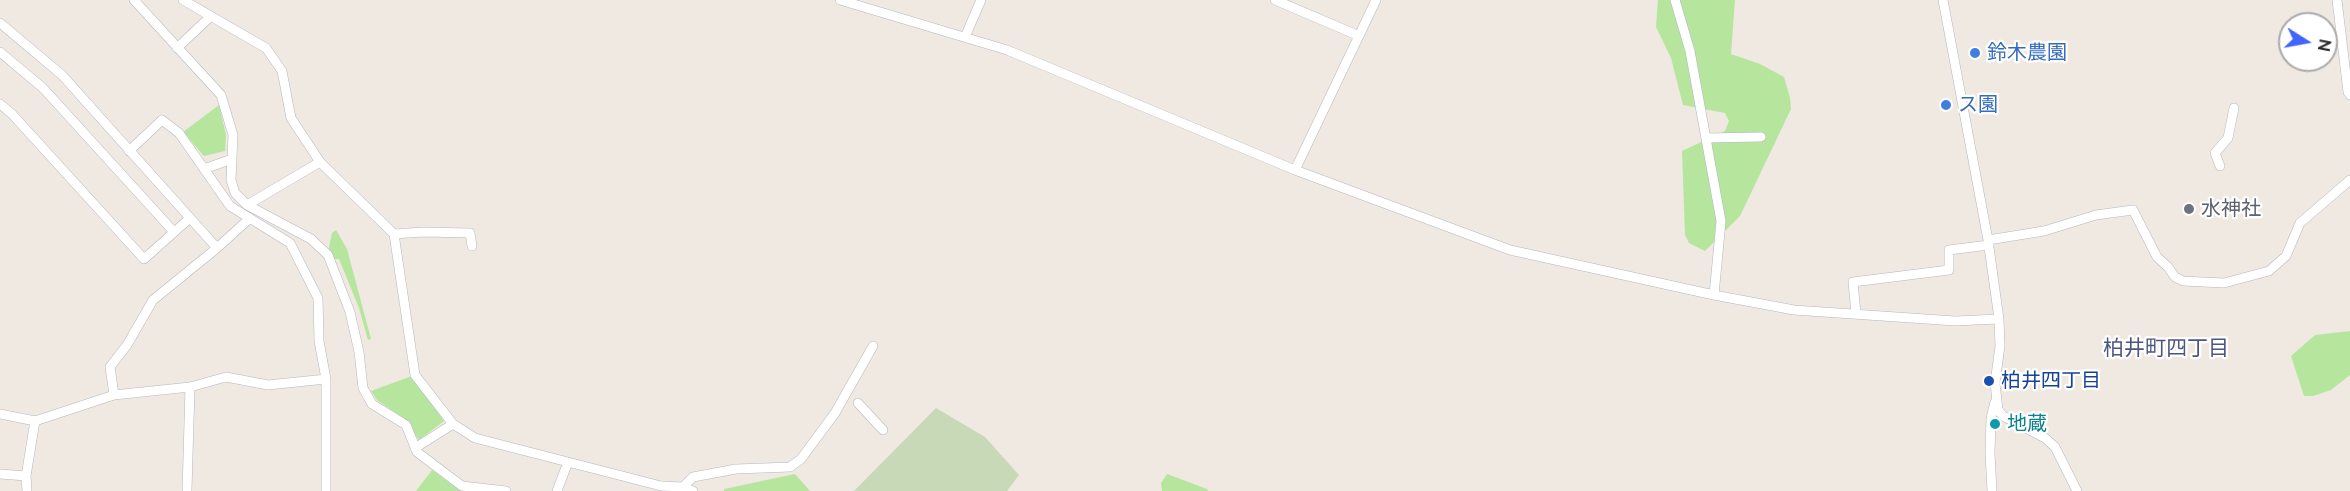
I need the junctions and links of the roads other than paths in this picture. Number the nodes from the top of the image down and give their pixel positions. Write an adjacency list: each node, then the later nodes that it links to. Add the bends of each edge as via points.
1 (135, 0): 14 (street)
2 (183, 0): 10 (street)
3 (840, 0): 13 (street)
4 (981, 0): 13 (street)
5 (1275, 0): 12 (street)
6 (1376, 0): 12 (street)
7 (1675, 0): 19 (street, via 1690,51)
8 (1943, 0): 33 (street)
9 (2337, 0): 16 (street)
10 (211, 16): 14 (street); 23 (street, via 266,48 282,71 291,118)
11 (1, 27): 21 (street, via 62,75)
12 (1357, 35): 26 (street)
13 (965, 37): 26 (street, via 1007,50)
14 (177, 48): 22 (street, via 222,94 233,135)
15 (0, 52): 31 (street, via 43,88)
16 (2350, 95)
17 (0, 104): 31 (street, via 144,259)
18 (2234, 108): 24 (street, via 2228,138 2215,153)
19 (1706, 138): 20 (street); 36 (street, via 1721,221)
20 (1761, 138)
21 (129, 150): 25 (street, via 162,120 179,133); 29 (street)
22 (232, 159): 25 (street); 28 (street, via 235,193)
23 (320, 162): 28 (street); 32 (street)
24 (2220, 166)
25 (204, 169): 30 (street, via 230,206)
26 (1294, 170): 36 (street, via 1510,250)
27 (2350, 180): 33 (street, via 2300,223 2286,256 2270,271 2224,284 2175,277 2157,257 2133,210 2096,215)
28 (247, 205): 49 (street, via 311,239 328,255 350,312 363,388 372,404 406,425)
29 (190, 218): 31 (street); 35 (street)
30 (249, 219): 35 (street); 40 (street, via 291,243 318,298 319,341)
31 (174, 232)
32 (394, 234): 34 (street, via 470,232); 47 (street, via 416,375)
33 (1989, 242): 37 (street, via 1949,250 1949,270 1853,282); 38 (street)
34 (472, 246)
35 (218, 248): 42 (street, via 153,300 110,367)
36 (1714, 295): 37 (street, via 1794,310)
37 (1856, 314): 38 (street, via 1955,321)
38 (1999, 319): 43 (street)
39 (873, 346): 53 (street, via 835,413 801,459 790,467 736,469 693,477)
40 (326, 380): 41 (street, via 268,385 226,377); 56 (street)
41 (190, 387): 42 (street); 55 (street)
42 (114, 395): 46 (street)
43 (1995, 400): 60 (street, via 1991,418); 61 (street, via 2003,416 2055,447)
44 (858, 403): 48 (street)
45 (0, 414): 46 (street)
46 (35, 421): 52 (street)
47 (453, 424): 49 (street); 50 (street, via 475,438)
48 (883, 430)
49 (415, 448): 57 (street, via 462,486)
50 (568, 462): 53 (street, via 661,486); 58 (street)
51 (0, 474): 52 (street)
52 (26, 476): 54 (street)
53 (683, 487): 59 (street)
54 (27, 491)
55 (187, 491)
56 (326, 491)
57 (506, 491)
58 (557, 491)
59 (693, 491)
60 (1992, 491)
61 (2077, 491)

